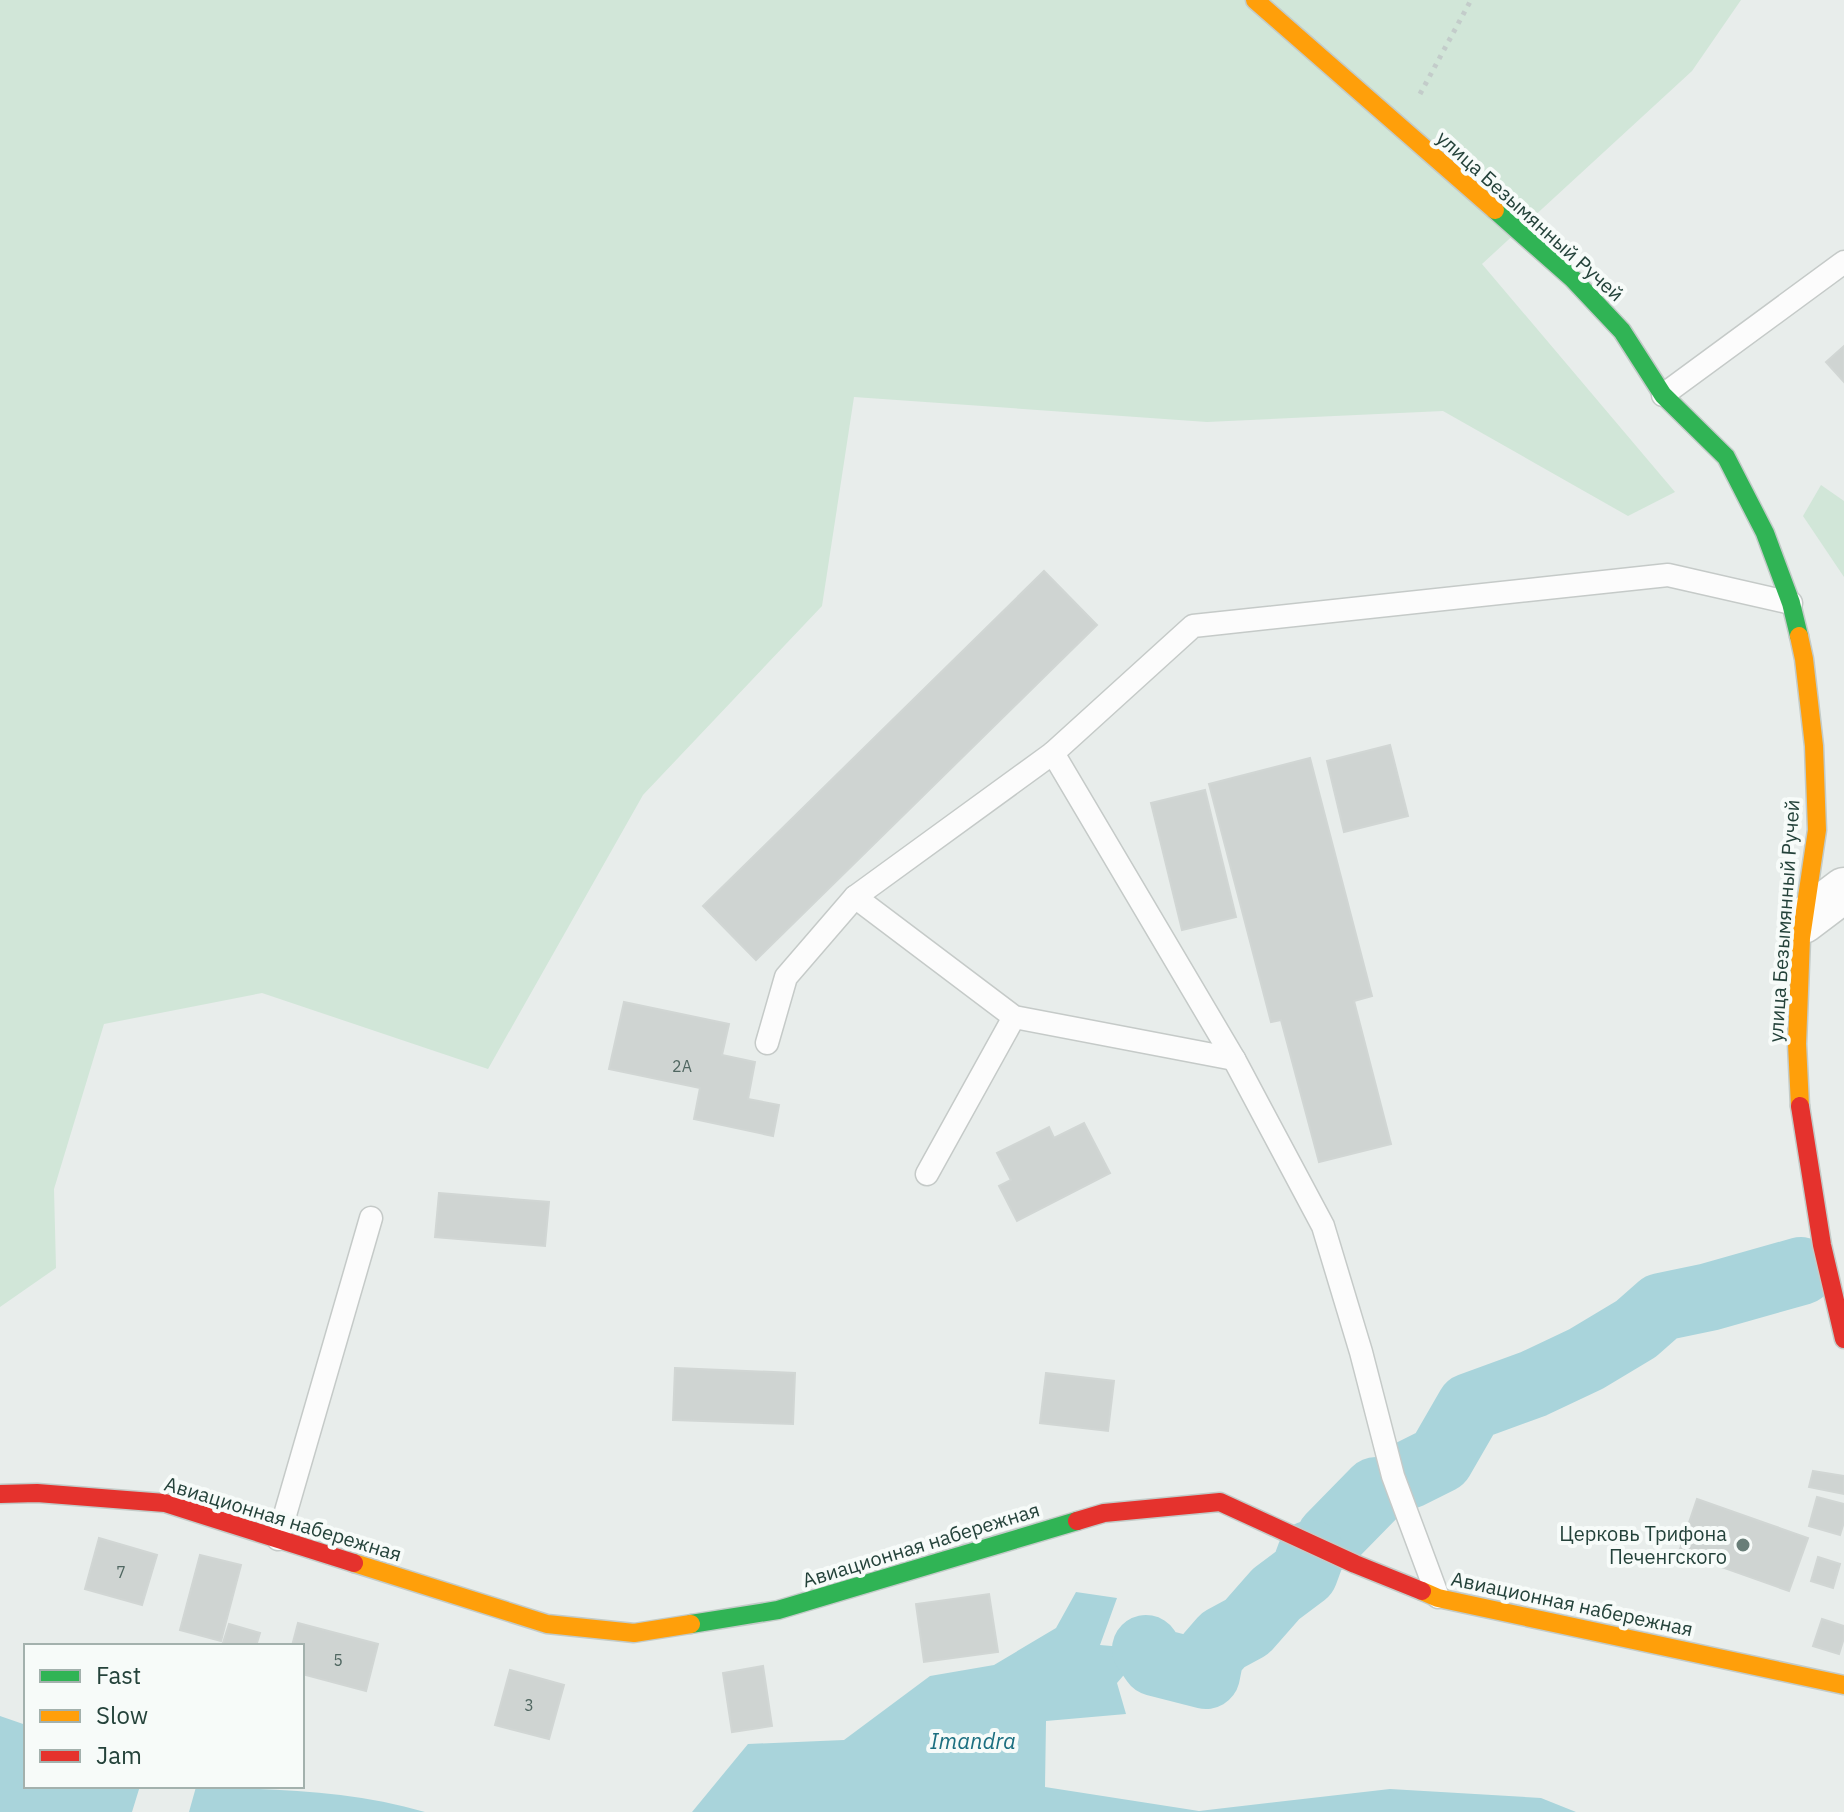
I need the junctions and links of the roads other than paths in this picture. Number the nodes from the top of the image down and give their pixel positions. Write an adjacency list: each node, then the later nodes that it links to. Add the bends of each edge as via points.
1 (1255, 0): 3 (street, улица Безымянный Ручей, via 1573,279 1622,331)
2 (1844, 262): 3 (lane)
3 (1663, 395): 4 (street, улица Безымянный Ручей, via 1726,457 1765,533)
4 (1791, 603): 5 (lane, via 1668,575 1193,626); 8 (street, улица Безымянный Ручей, via 1814,746 1817,830)
5 (1053, 753): 7 (lane); 11 (lane)
6 (1844, 890): 8 (street)
7 (855, 897): 9 (lane); 10 (lane, via 786,977)
8 (1803, 921): 14 (street, улица Безымянный Ручей, via 1797,1044 1800,1106 1822,1245)
9 (1014, 1017): 11 (lane); 12 (lane)
10 (767, 1043)
11 (1234, 1059): 17 (lane, via 1323,1226 1393,1476)
12 (927, 1174)
13 (371, 1218): 16 (lane)
14 (1844, 1339)
15 (0, 1494): 16 (street, Авиационная набережная, via 165,1503)
16 (278, 1539): 17 (street, Авиационная набережная, via 547,1624 634,1633 778,1610 1104,1513 1220,1502)
17 (1438, 1598): 18 (street, Авиационная набережная)
18 (1844, 1685)

